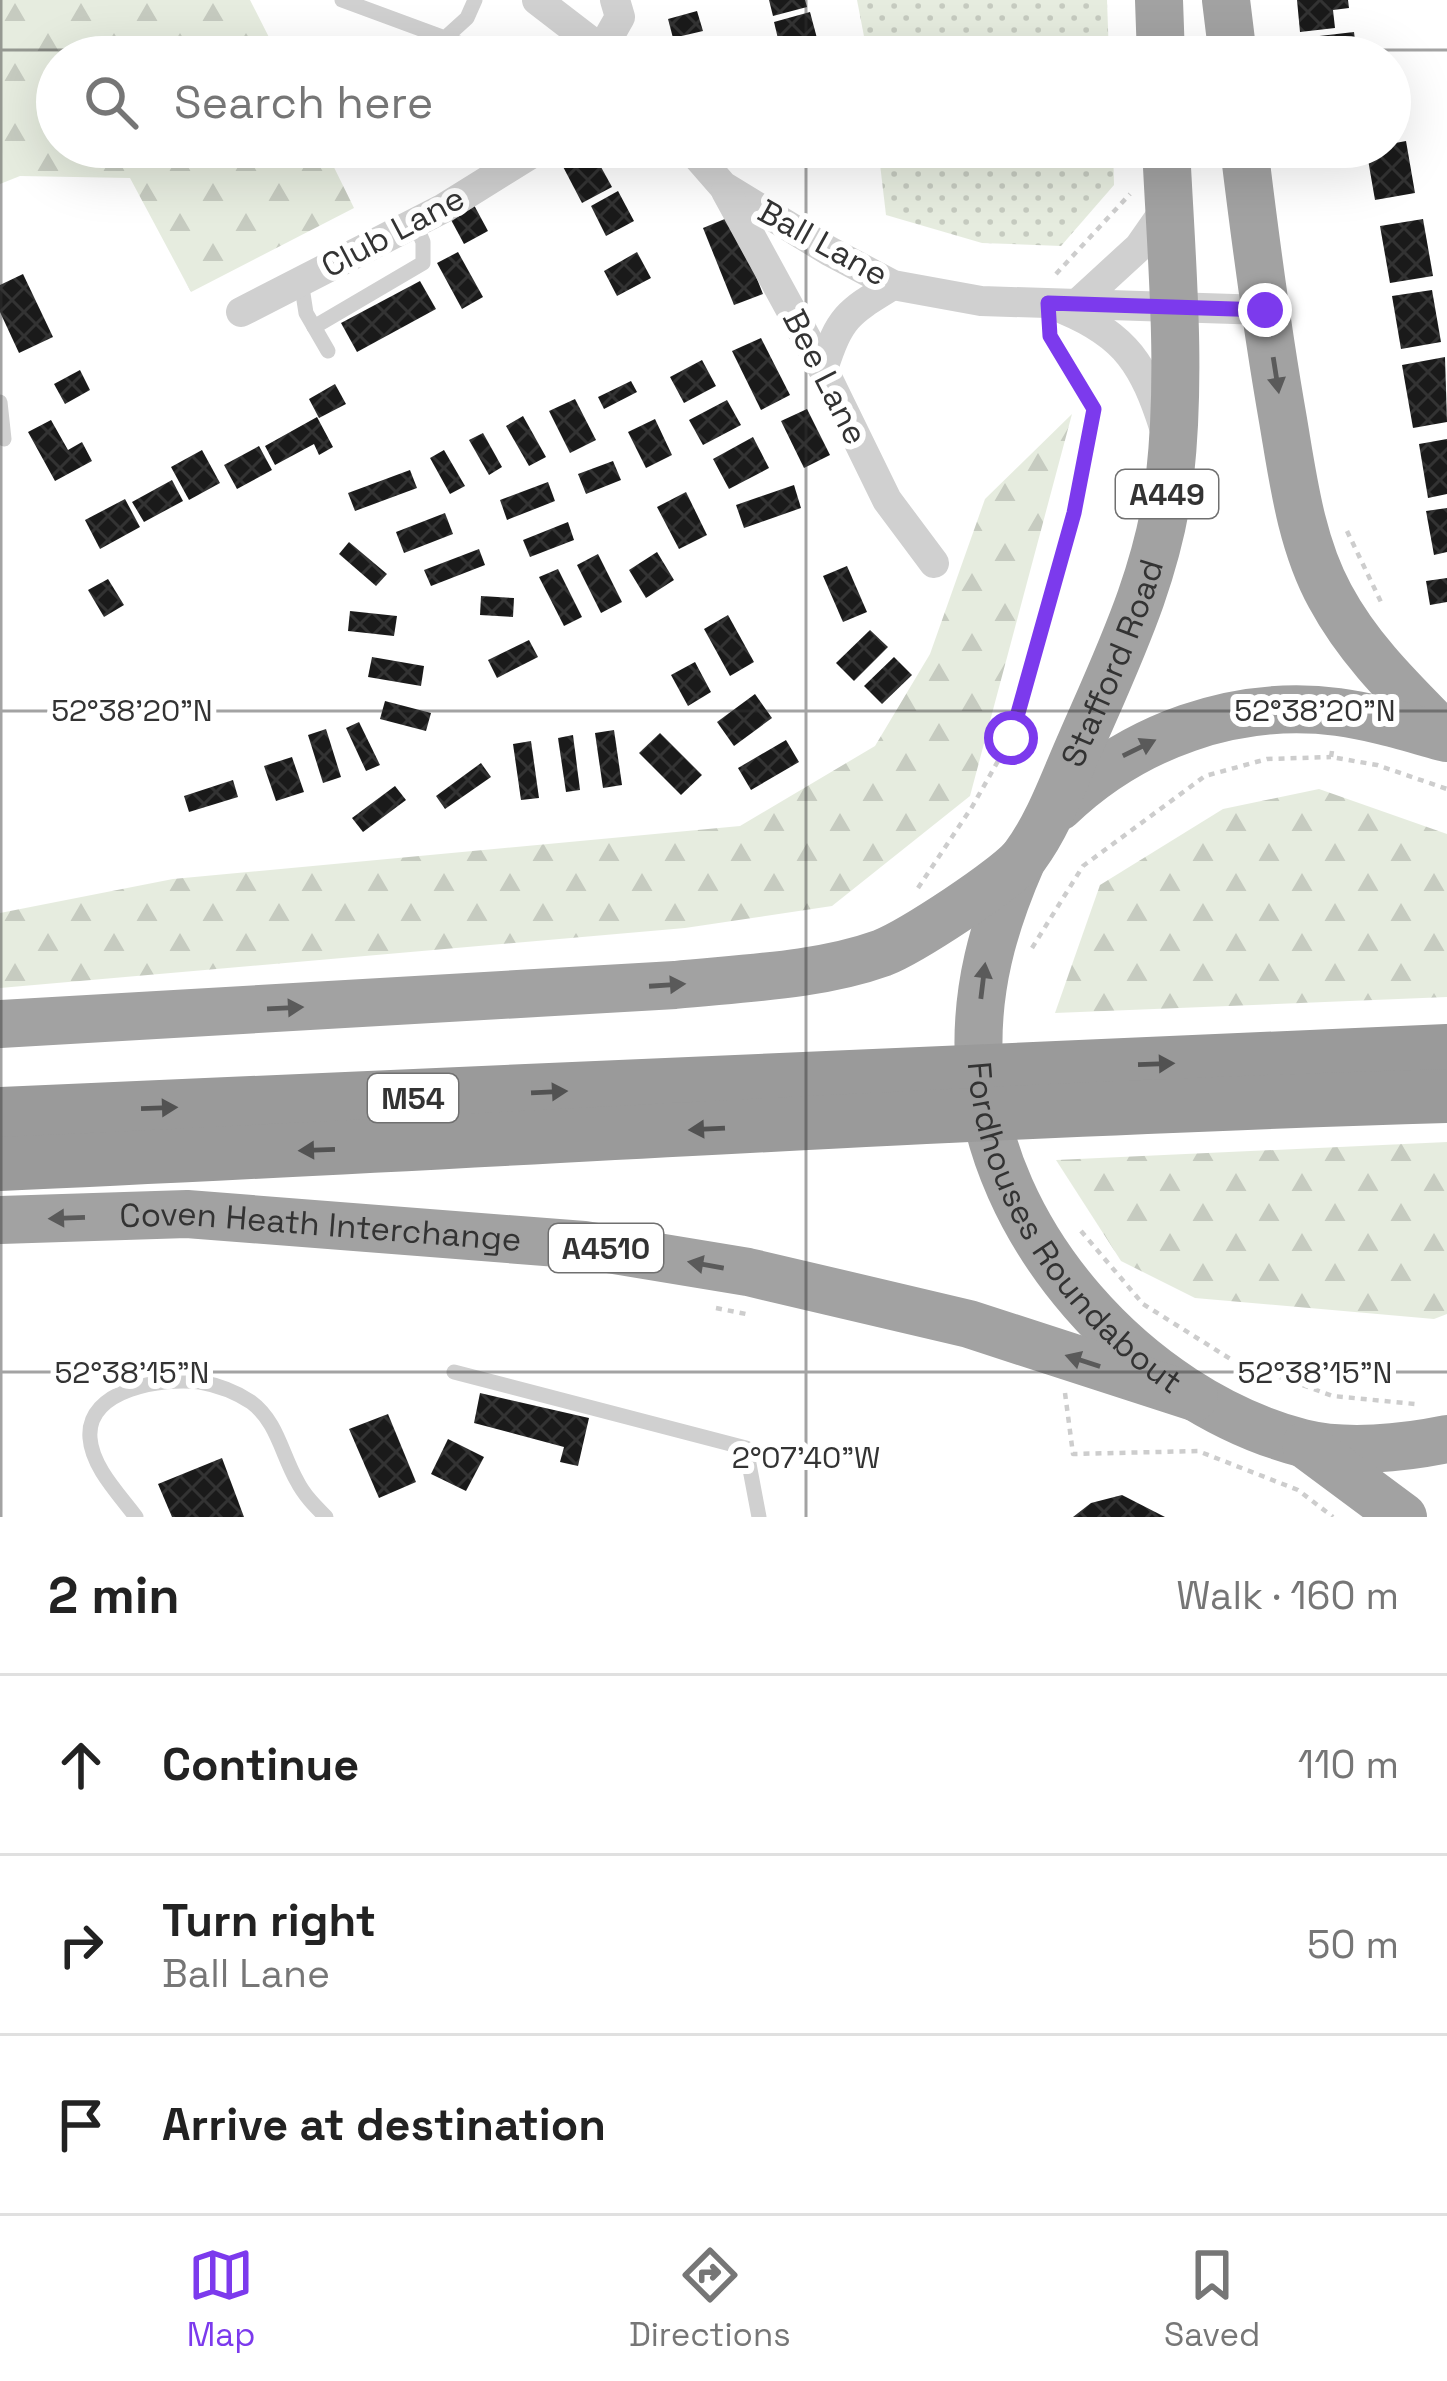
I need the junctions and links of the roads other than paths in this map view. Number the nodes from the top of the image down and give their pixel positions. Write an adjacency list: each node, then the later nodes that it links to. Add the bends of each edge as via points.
1 (342, 0): 7 (lane)
2 (475, 0): 8 (lane)
3 (537, 0): 9 (street)
4 (615, 0): 10 (street)
5 (1159, 0): 11 (highway)
6 (1226, 0): 12 (highway)
7 (440, 36)
8 (447, 36)
9 (585, 36)
10 (613, 36)
11 (1160, 36)
12 (1230, 36)
13 (507, 168): 19 (street, Club Lane)
14 (708, 168): 17 (street, Ball Lane)
15 (1159, 168): 18 (highway, Stafford Road / A449)
16 (1247, 168): 24 (highway)
17 (724, 186): 21 (street, Ball Lane); 28 (street, Bee Lane)
18 (1150, 198): 22 (street, via 1139,247); 23 (highway, Stafford Road / A449)
19 (415, 223): 20 (street, Club Lane); 26 (lane, via 423,263)
20 (301, 281): 25 (street, Club Lane); 26 (lane)
21 (893, 285): 22 (street, Ball Lane, via 981,301); 28 (street, via 850,312)
22 (1058, 296): 23 (street, Ball Lane); 31 (street, Ball Lane, via 1101,325 1147,374)
23 (1174, 306): 24 (street, Ball Lane); 31 (highway, Stafford Road / A449)
24 (1265, 310): 33 (highway, one-way to 33, via 1295,490 1328,592 1353,635)
25 (241, 312)
26 (314, 327): 27 (lane)
27 (328, 350)
28 (824, 369): 32 (street, Bee Lane, via 886,500)
29 (0, 402): 30 (lane)
30 (4, 439)
31 (1172, 451): 34 (highway, Stafford Road / A449, via 1157,556)
32 (934, 563)
33 (1447, 738): 34 (highway, one-way to 33, via 1128,752 1223,717 1337,712)
34 (1047, 819): 35 (highway)
35 (1022, 860): 36 (highway, one-way to 35, via 781,974 884,952); 45 (highway, Fordhouses Roundabout, one-way to 35, via 1088,1306 1048,1259 1020,1213 987,1120 979,1065 986,958)
36 (0, 1024)
37 (1447, 1051): 38 (highway, M54, one-way to 37)
38 (1041, 1090): 39 (highway, M54); 40 (highway, M54)
39 (1447, 1096)
40 (921, 1097): 41 (highway, M54, one-way to 40); 42 (highway, M54, one-way to 42)
41 (0, 1114)
42 (0, 1164)
43 (0, 1220): 45 (highway, Coven Heath Interchange / A4510, one-way to 43, via 969,1324 748,1272 584,1245 187,1214)
44 (454, 1372): 50 (lane, via 746,1448)
45 (1194, 1397): 47 (highway, Fordhouses Roundabout)
46 (1432, 1422): 47 (highway, Fordhouses Roundabout, via 1362,1448)
47 (1304, 1444): 51 (highway)
48 (136, 1517): 49 (lane, via 99,1466 89,1434 96,1408 187,1381 231,1392 262,1412 297,1481)
49 (326, 1517)
50 (759, 1517)
51 (1403, 1517)

